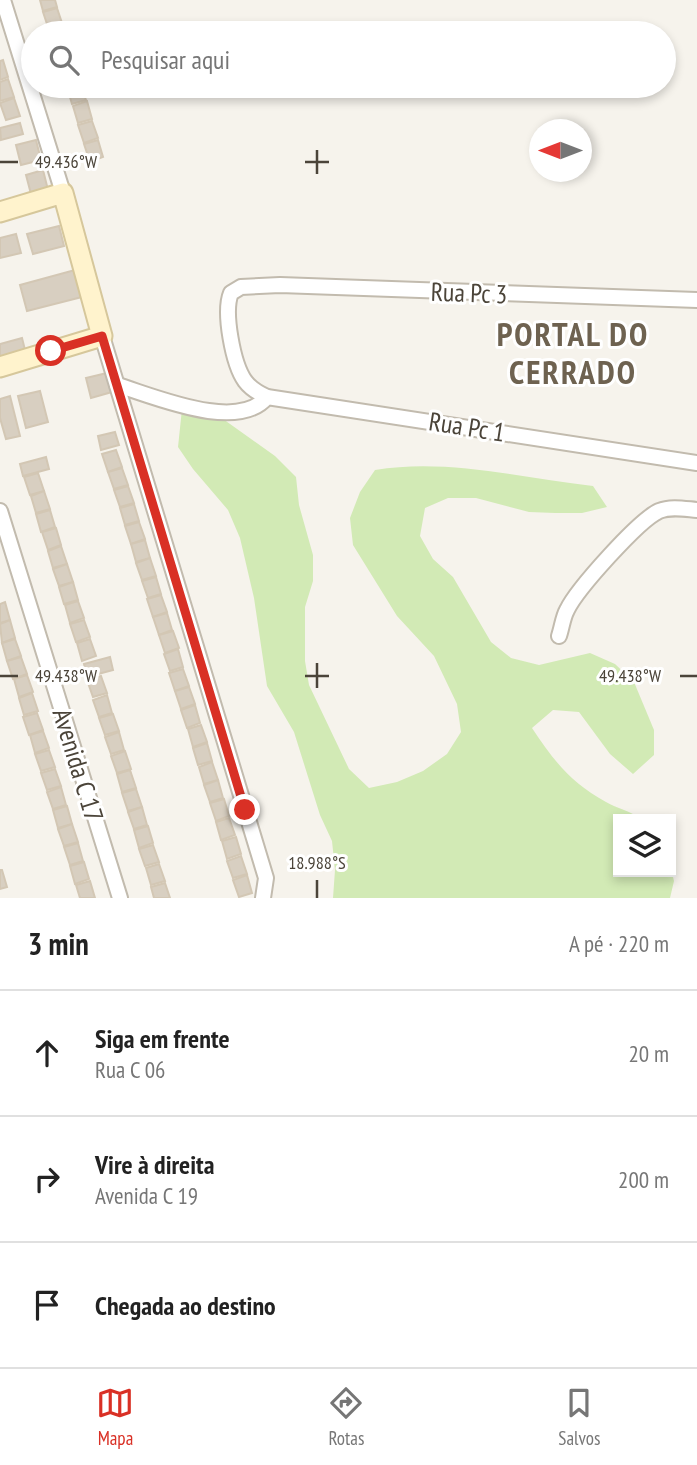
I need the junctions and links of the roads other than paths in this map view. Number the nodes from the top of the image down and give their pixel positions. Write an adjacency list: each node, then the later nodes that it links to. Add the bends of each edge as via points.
1 (4, 0): 2 (street)
2 (21, 56)
3 (34, 98): 4 (street)
4 (63, 193): 5 (street); 7 (street)
5 (0, 212)
6 (697, 300): 9 (street, Rua Pc 3, via 241,287 229,297 229,327)
7 (102, 336): 8 (street); 10 (street)
8 (0, 367)
9 (243, 379): 11 (street, Rua Pc 1)
10 (117, 385): 11 (street, via 223,413 253,410); 17 (street, via 266,878)
11 (267, 397): 12 (street, Rua Pc 1)
12 (697, 463)
13 (697, 510): 15 (street, via 667,509 621,543 575,596)
14 (0, 512): 16 (street, Avenida C 17)
15 (559, 636)
16 (120, 898)
17 (263, 898)

